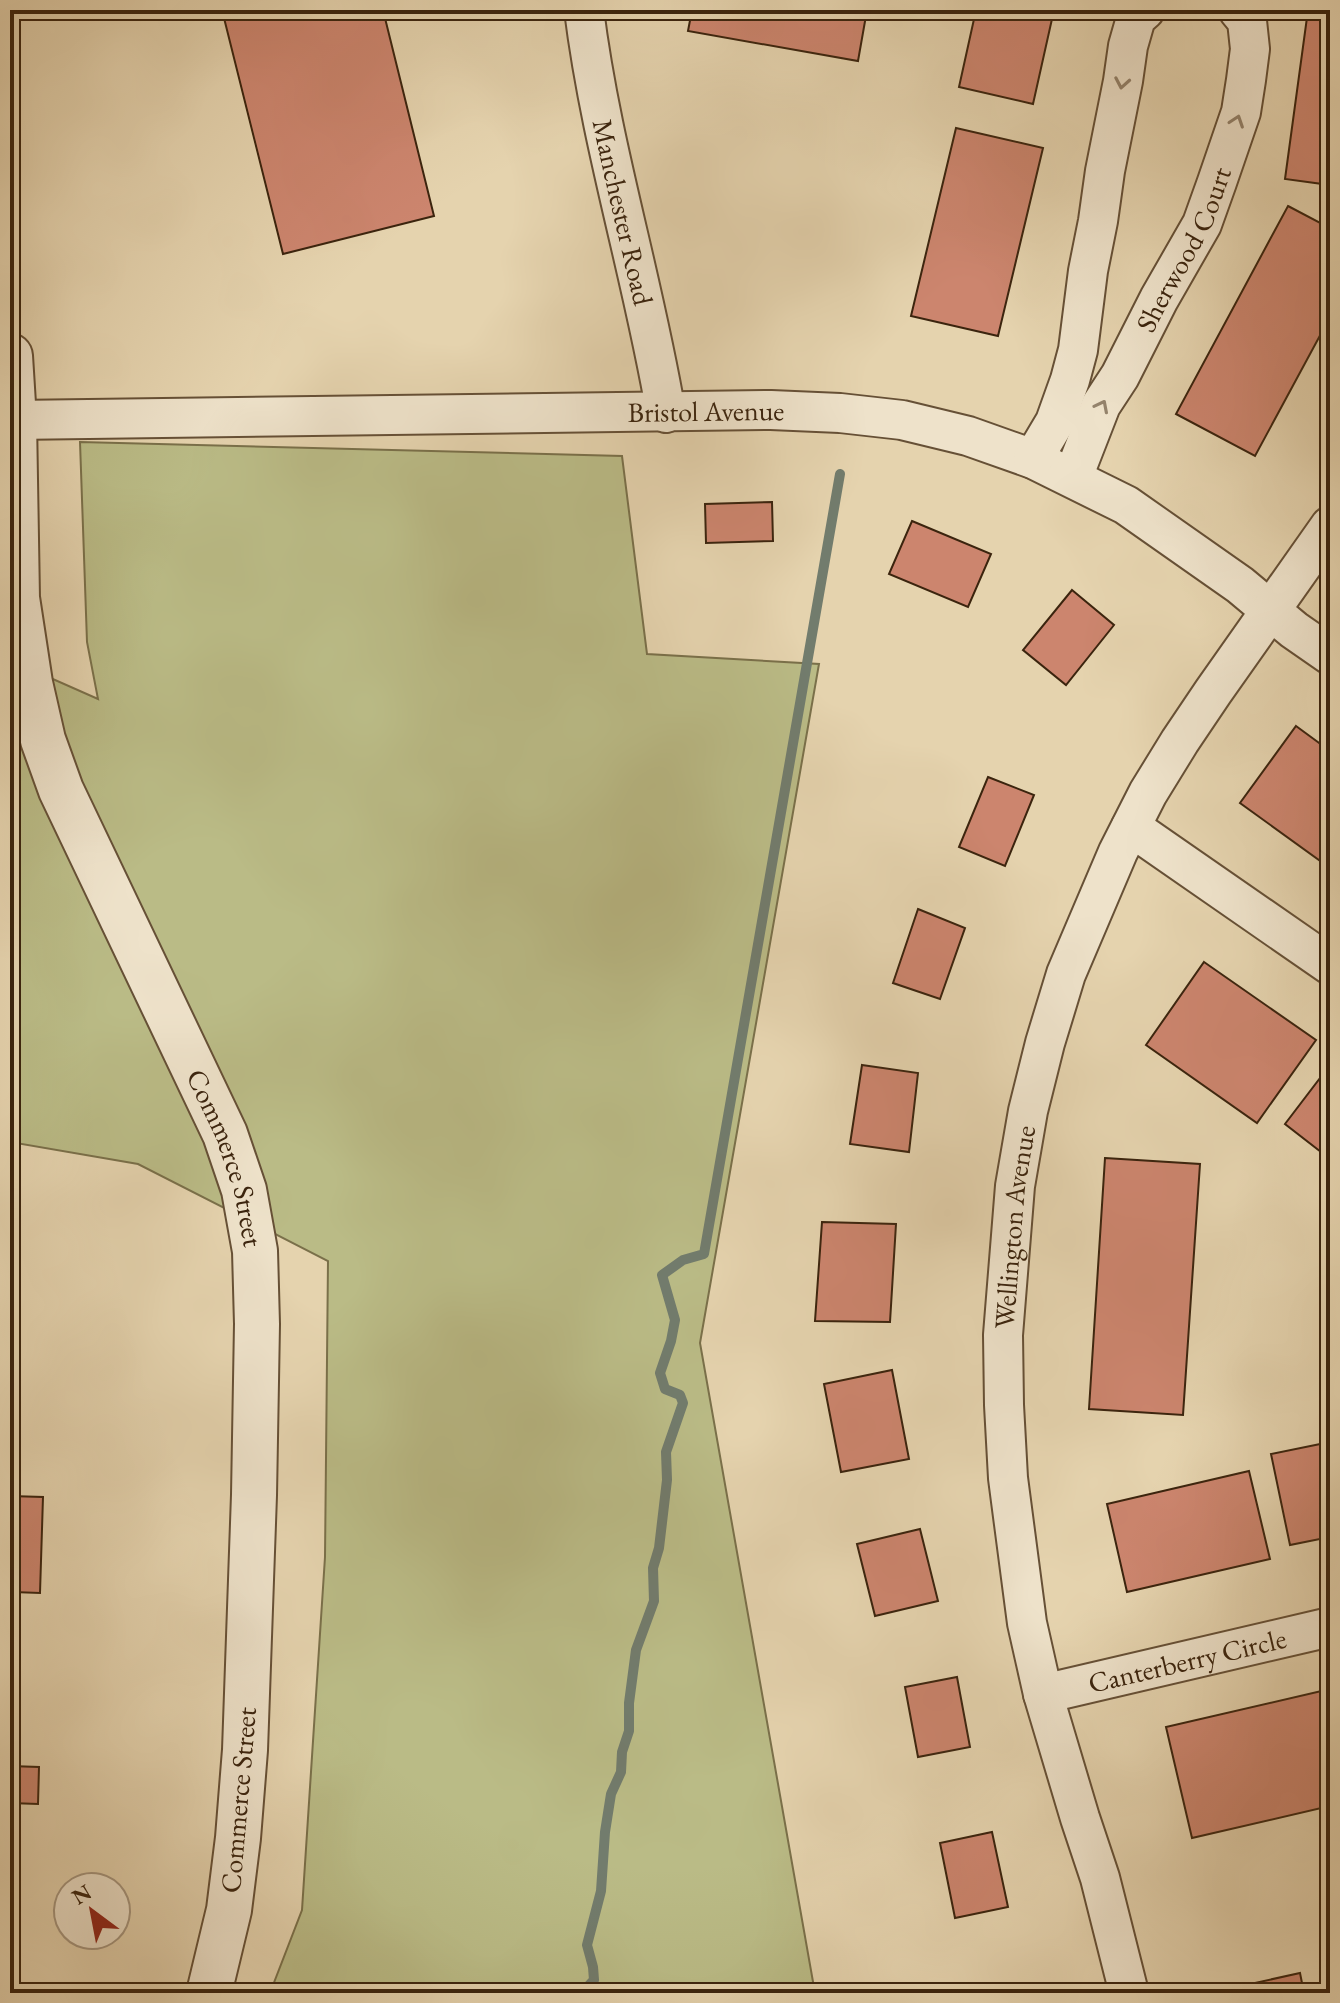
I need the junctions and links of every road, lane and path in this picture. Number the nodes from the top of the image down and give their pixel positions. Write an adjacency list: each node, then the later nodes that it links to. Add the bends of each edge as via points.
1 (584, 10): 5 (street, Manchester Road, via 601,116)
2 (1145, 10): 7 (street, one-way to 7, via 1136,18 1128,46 1078,350 1055,422)
3 (1238, 10): 8 (street, Sherwood Court, one-way to 3, via 1101,405 1202,224 1217,182 1241,112 1250,49 1247,21)
4 (10, 356): 6 (street, Commerce Street)
5 (666, 413): 6 (street, Bristol Avenue); 7 (street, Bristol Avenue, via 771,410 902,420)
6 (14, 420): 16 (street, Commerce Street, via 17,598 43,740 61,790 225,1134 244,1190 255,1251 255,1479 245,1750 229,1910)
7 (1033, 459): 8 (street, Bristol Avenue)
8 (1073, 477): 10 (street, Bristol Avenue, via 1126,505)
9 (1330, 526): 10 (street, Wellington Avenue)
10 (1271, 609): 11 (street, Bristol Avenue); 12 (street, Wellington Avenue, via 1180,741)
11 (1330, 655)
12 (1131, 827): 13 (street); 15 (street, Wellington Avenue, via 1066,974 1028,1111 1015,1186 1003,1335 1008,1478 1027,1623)
13 (1330, 965)
14 (1330, 1627): 15 (street, Canterberry Circle)
15 (1043, 1694): 17 (street, Wellington Avenue)
16 (209, 1993)
17 (1129, 1993)

